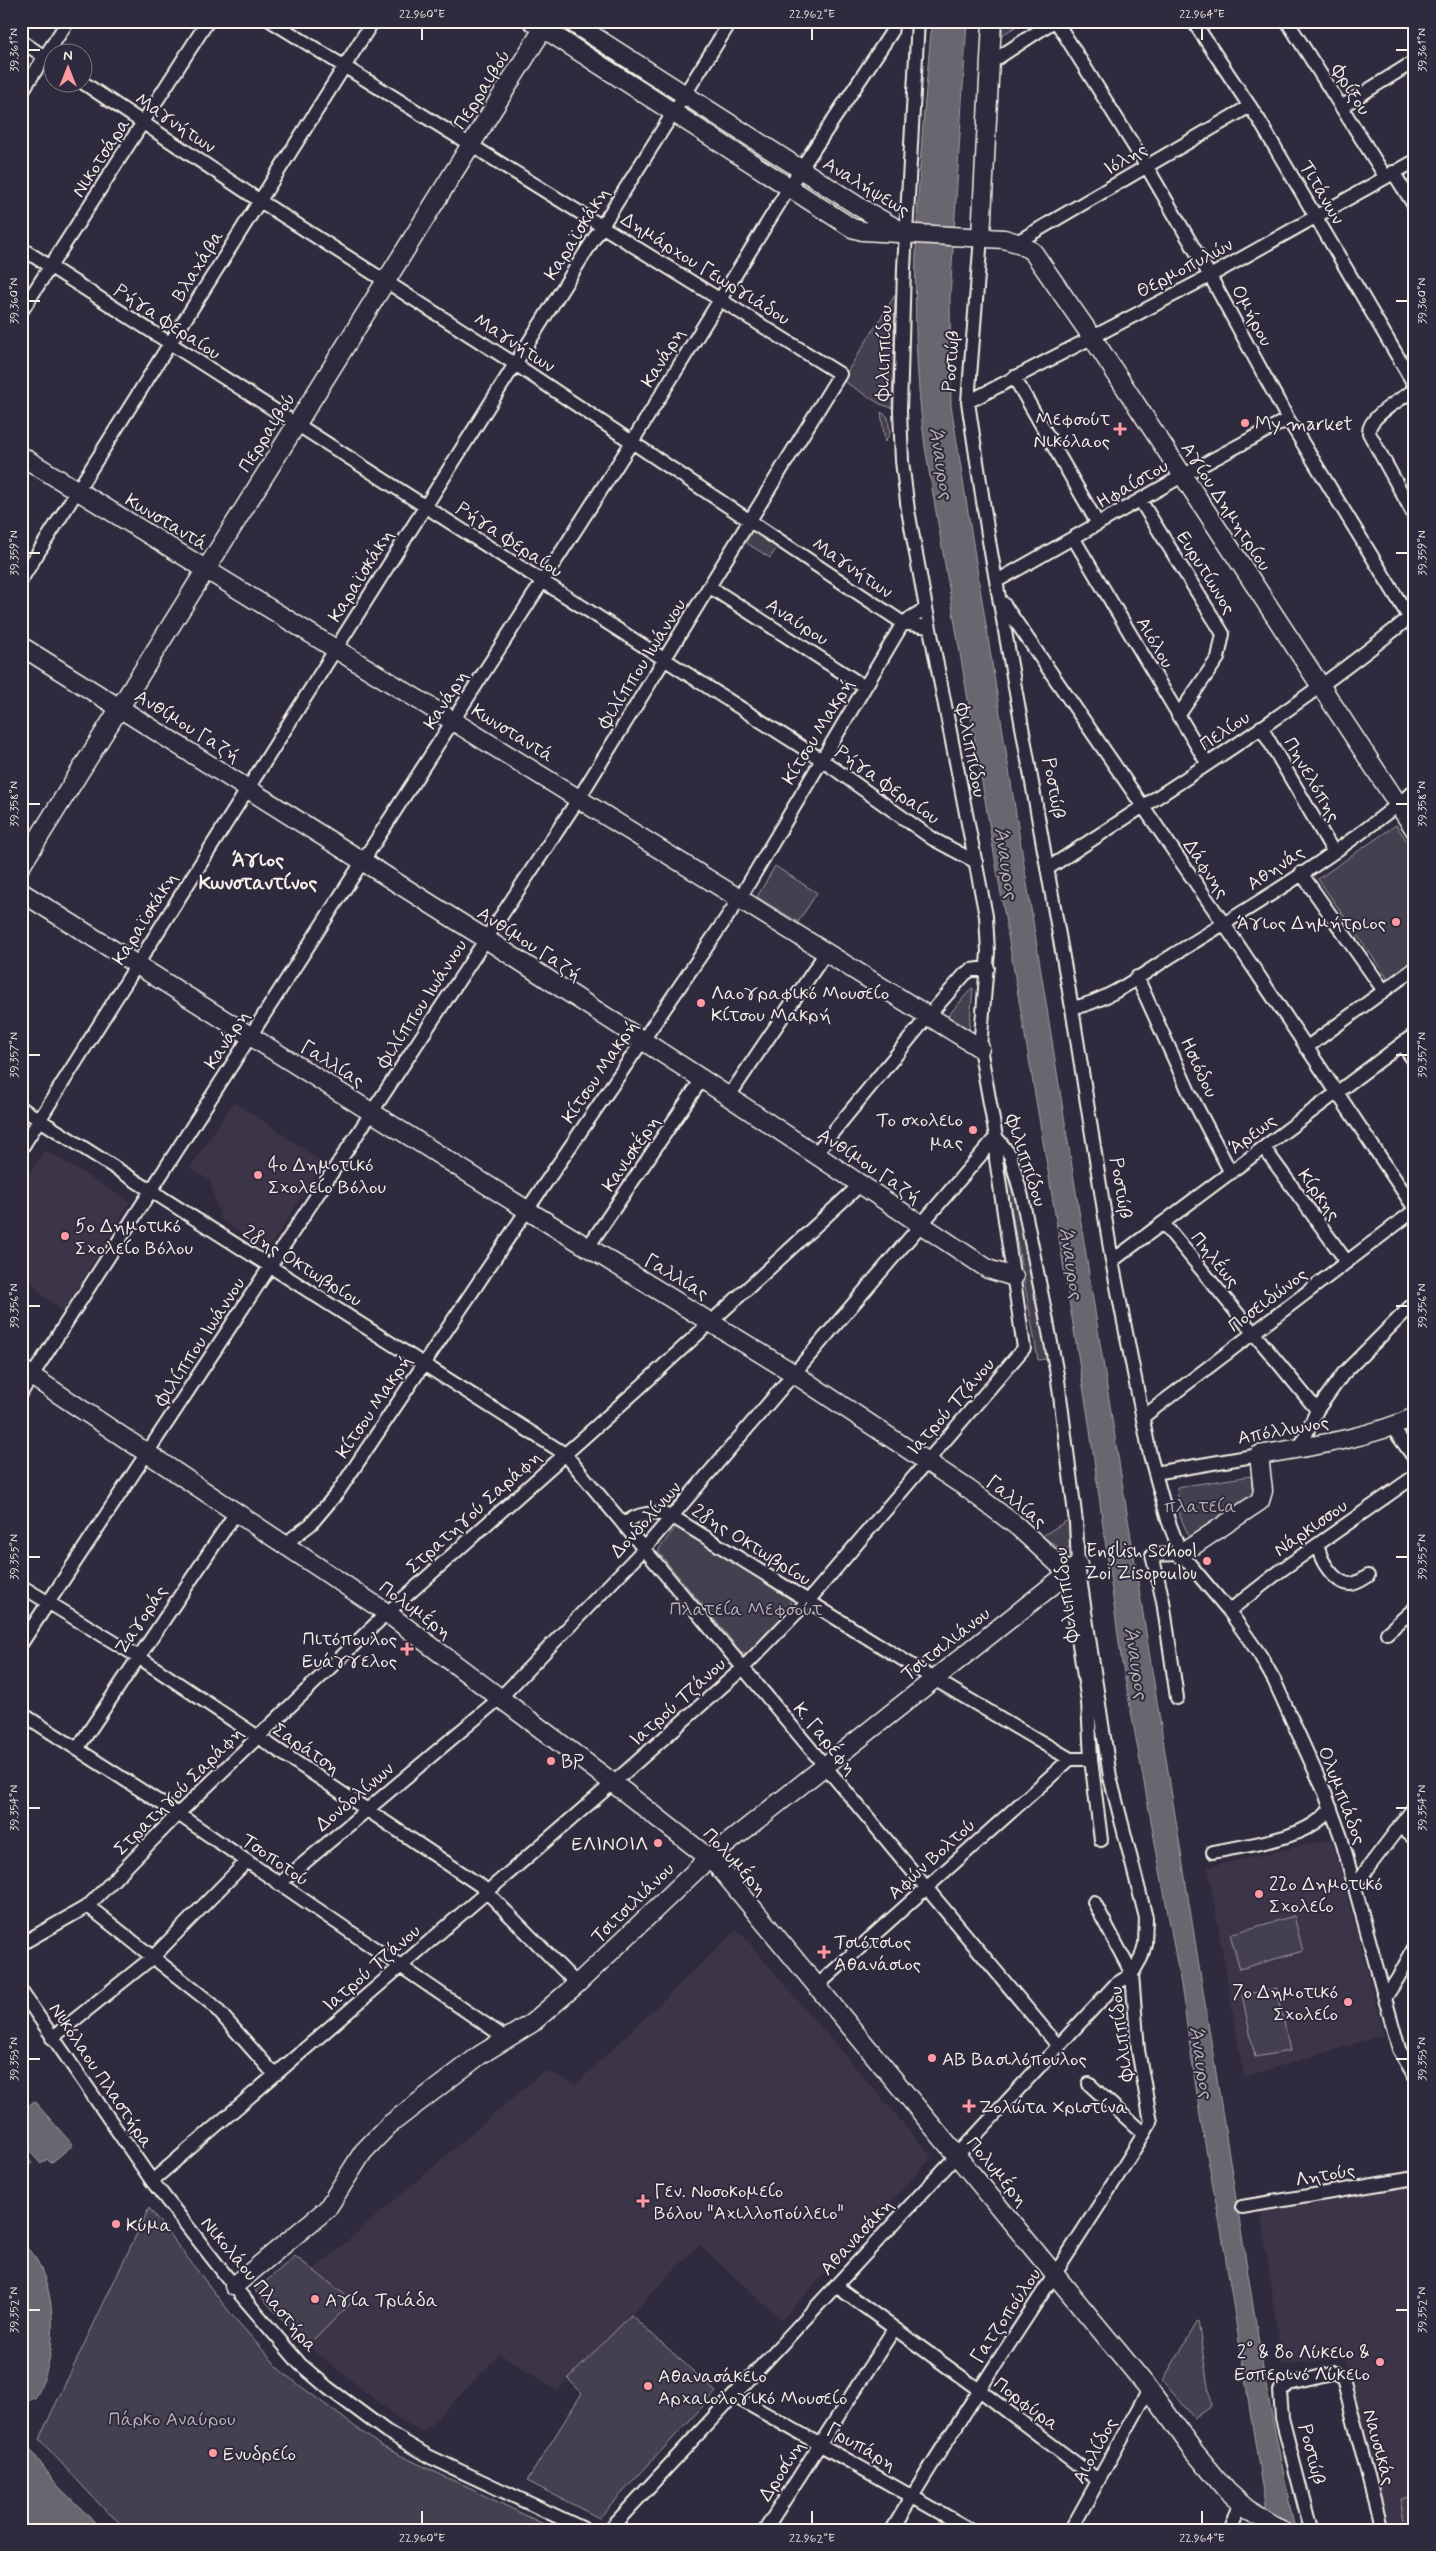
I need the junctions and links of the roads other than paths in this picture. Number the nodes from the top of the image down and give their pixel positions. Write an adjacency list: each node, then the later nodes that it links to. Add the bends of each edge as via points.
1 (68, 21): 15 (street)
2 (208, 21): 27 (street, Νικοτσάρα)
3 (271, 21): 19 (street, Δημάρχου Γεωργιάδου)
4 (373, 21): 19 (street, Βλαχάβα)
5 (570, 21): 23 (street, Αναλήψεως)
6 (731, 21): 23 (street, Καραϊσκάκη)
7 (893, 21): 31 (street, Κανάρη, via 891,33)
8 (918, 21): 38 (street, Φιλιππίδου)
9 (992, 21): 18 (street, Ροστώβ)
10 (1055, 21): 18 (street); 30 (street, Ομήρου)
11 (1193, 21): 24 (street, Τιτάνων)
12 (1287, 21): 25 (street, Φρίξου)
13 (541, 24): 26 (street, Αναλήψεως); 28 (street, Περραιβού)
14 (21, 41): 16 (street)
15 (58, 42)
16 (42, 54)
17 (1415, 61): 25 (street)
18 (990, 63): 39 (street, Ροστώβ)
19 (345, 66): 28 (street, Δημάρχου Γεωργιάδου); 34 (street, Βλαχάβα)
20 (42, 68): 22 (street)
21 (92, 89): 27 (street, Μαγνήτων)
22 (21, 93)
23 (685, 95): 26 (street, Καραϊσκάκη); 31 (street, Αναλήψεως)
24 (1250, 106): 30 (street, Ιόλης); 36 (street, Τιτάνων)
25 (1341, 107): 32 (street, Φρίξου)
26 (673, 112): 33 (street, Αναλήψεως); 37 (street, Καραϊσκάκη)
27 (144, 124): 34 (street, Μαγνήτων); 42 (street, Νικοτσάρα)
28 (472, 144): 37 (street, Δημάρχου Γεωργιάδου); 44 (street, Περραιβού)
29 (1415, 161): 32 (street, Θερμοπυλών)
30 (1147, 167): 40 (street, Ιόλης); 43 (street, Ομήρου)
31 (800, 170): 33 (street, Κανάρη); 38 (street, Αναλήψεως)
32 (1389, 174): 35 (street, Φρίξου); 36 (street, Θερμοπυλών)
33 (790, 188): 38 (street, Αναλήψεως, via 852,228); 45 (street, Κανάρη)
34 (260, 201): 44 (street, Μαγνήτων); 48 (street, Βλαχάβα)
35 (1415, 207)
36 (1316, 215): 43 (street, Θερμοπυλών); 52 (street, Τιτάνων)
37 (602, 225): 45 (street, Δημάρχου Γεωργιάδου); 49 (street, Καραϊσκάκη)
38 (909, 234): 39 (street, Αγίου Δημητρίου); 73 (street, Φιλιππίδου, via 901,443 908,510)
39 (978, 236): 40 (street, Αγίου Δημητρίου); 54 (street, Ροστώβ)
40 (1017, 242): 47 (street, Αγίου Δημητρίου, via 1036,254)
41 (21, 248): 42 (street, Ρήγα Φεραίου)
42 (51, 268): 46 (street, Νικοτσάρα); 48 (street, Ρήγα Φεραίου)
43 (1210, 276): 47 (street, Θερμοπυλών); 55 (street, Ομήρου)
44 (386, 282): 49 (street, Μαγνήτων); 56 (street, Περραιβού)
45 (719, 299): 50 (street, Δημάρχου Γεωργιάδου); 57 (street, Κανάρη)
46 (21, 312)
47 (1092, 337): 51 (street, Θερμοπυλών); 59 (street, Αγίου Δημητρίου)
48 (170, 344): 56 (street, Ρήγα Φεραίου); 60 (street, Βλαχάβα)
49 (515, 364): 57 (street, Μαγνήτων); 62 (street, Καραϊσκάκη)
50 (840, 374): 64 (street, Φιλίππου Ιωάννου)
51 (1014, 377): 54 (street, Θερμοπυλών); 65 (street)
52 (1415, 386)
53 (1415, 390): 63 (street, via 1371,422 1369,433)
54 (968, 402): 70 (street, Ροστώβ)
55 (1288, 420): 59 (street, Ηφαίστου); 74 (street, Ομήρου)
56 (296, 426): 62 (street, Ρήγα Φεραίου); 67 (street, Περραιβού)
57 (632, 442): 64 (street, Μαγνήτων); 69 (street, Κανάρη)
58 (21, 456): 60 (street, Κωνσταντά)
59 (1182, 476): 61 (street, Ηφαίστου); 80 (street, Αγίου Δημητρίου)
60 (77, 491): 67 (street, Κωνσταντά); 68 (street, Βλαχάβα)
61 (1140, 500): 65 (street, Ηφαίστου); 83 (street, Ευρυτίωνος, via 1223,634 1218,658)
62 (425, 507): 69 (street, Ρήγα Φεραίου); 78 (street, Καραϊσκάκη)
63 (1415, 517)
64 (751, 521): 71 (street, Φιλίππου Ιωάννου); 75 (street, Μαγνήτων)
65 (1098, 524): 66 (street, Ηφαίστου)
66 (1074, 538): 70 (street, Ηφαίστου); 83 (street, Αιόλου)
67 (206, 569): 78 (street, Κωνσταντά); 82 (street, Περραιβού)
68 (21, 580)
69 (542, 582): 79 (street, Ρήγα Φεραίου); 84 (street, Κανάρη)
70 (997, 582): 72 (street, Ροστώβ)
71 (710, 587): 79 (street, Φιλίππου Ιωάννου); 81 (street, Αναύρου)
72 (1000, 598): 92 (street, Δάφνης); 98 (street, Ροστώβ)
73 (926, 608): 75 (street, Κίτσου Μακρή); 76 (street, Φιλιππίδου)
74 (1413, 619): 80 (street, Πελίου)
75 (903, 623): 76 (street, Μαγνήτων); 81 (street, Κίτσου Μακρή)
76 (929, 627): 96 (street, Φιλιππίδου)
77 (21, 646): 82 (street, Ανθίμου Γαζή)
78 (336, 649): 84 (street, Κωνσταντά); 88 (street, Καραϊσκάκη)
79 (666, 660): 86 (street, Ρήγα Φεραίου); 90 (street, Φιλίππου Ιωάννου)
80 (1320, 686): 85 (street, Πελίου); 91 (street, Αγίου Δημητρίου)
81 (866, 687): 86 (street, Κίτσου Μακρή)
82 (120, 708): 88 (street, Ανθίμου Γαζή); 97 (street, Περραιβού)
83 (1178, 716): 87 (street, Αιόλου)
84 (453, 720): 90 (street, Κωνσταντά); 95 (street, Κανάρη)
85 (1261, 727): 87 (street, Πελίου); 94 (street, Πηνελόπης)
86 (822, 760): 96 (street, Ρήγα Φεραίου, via 933,839); 101 (street, Κίτσου Μακρή)
87 (1207, 763): 92 (street, Πελίου)
88 (248, 788): 95 (street, Ανθίμου Γαζή); 105 (street, Καραϊσκάκη)
89 (1415, 790): 91 (street, Αθηνάς)
90 (579, 798): 101 (street, Κωνσταντά); 103 (street, Φιλίππου Ιωάννου)
91 (1398, 804): 93 (street, Αγίου Δημητρίου); 94 (street, Αθηνάς)
92 (1143, 806): 98 (street, Πελίου); 102 (street, Δάφνης)
93 (1415, 830)
94 (1333, 851): 99 (street, Αθηνάς)
95 (364, 862): 103 (street, Ανθίμου Γαζή); 113 (street, Κανάρη)
96 (976, 862): 106 (street, Φιλιππίδου, via 986,916)
97 (21, 866)
98 (1047, 869): 110 (street, Ροστώβ)
99 (1300, 873): 102 (street, Αθηνάς); 109 (street)
100 (21, 892): 105 (street, Γαλλίας)
101 (740, 898): 104 (street, Κωνσταντά); 114 (street, Κίτσου Μακρή)
102 (1224, 924): 108 (street, Αθηνάς); 117 (street, Δάφνης)
103 (486, 939): 114 (street, Ανθίμου Γαζή); 123 (street, Φιλίππου Ιωάννου)
104 (827, 951): 111 (street, Κωνσταντά); 121 (street)
105 (137, 964): 113 (street, Γαλλίας); 124 (street, Καραϊσκάκη)
106 (988, 968): 111 (street, via 971,970); 116 (street, Φιλιππίδου)
107 (1415, 968): 109 (street)
108 (1137, 977): 110 (street, Αθηνάς, via 1094,1004); 129 (street, Ησιόδου, via 1190,1094)
109 (1384, 991): 117 (street)
110 (1072, 1008): 137 (street, Ροστώβ)
111 (929, 1015): 116 (street, Κωνσταντά); 128 (street)
112 (1415, 1034): 115 (street, Άρεως)
113 (250, 1035): 123 (street, Γαλλίας); 131 (street, Κανάρη)
114 (643, 1041): 119 (street, Ανθίμου Γαζή); 132 (street, Κίτσου Μακρή)
115 (1402, 1044): 118 (street); 120 (street, Άρεως)
116 (980, 1048): 125 (street, Φιλιππίδου)
117 (1306, 1048): 120 (street, Δάφνης)
118 (1415, 1062)
119 (702, 1079): 121 (street, Ανθίμου Γαζή); 136 (street, Κανισκέρη)
120 (1336, 1093): 126 (street, Άρεως); 133 (street, Δάφνης)
121 (729, 1096): 128 (street, Ανθίμου Γαζή)
122 (21, 1108): 124 (street, 28ης Οκτωβρίου)
123 (372, 1112): 132 (street, Γαλλίας); 139 (street, Φιλίππου Ιωάννου)
124 (40, 1120): 127 (street, Καραϊσκάκη); 131 (street, 28ης Οκτωβρίου)
125 (996, 1137): 135 (street, Δονδολίνων); 140 (street, Ιατρού Τζάνου, via 996,1159); 167 (street, Φιλιππίδου, via 1010,1155 1022,1197 1058,1380 1076,1522)
126 (1264, 1148): 129 (street, Άρεως); 138 (street, Κίρκης)
127 (21, 1149)
128 (815, 1154): 130 (street, Ανθίμου Γαζή)
129 (1231, 1172): 134 (street, Άρεως)
130 (861, 1184): 135 (street, Ανθίμου Γαζή); 142 (street, Στρατηγού Σαράφη)
131 (150, 1190): 139 (street, 28ης Οκτωβρίου); 145 (street, Κανάρη)
132 (527, 1210): 136 (street, Γαλλίας); 144 (street, Κίτσου Μακρή)
133 (1415, 1210): 138 (street, Ποσειδώνος)
134 (1162, 1224): 137 (street, Άρεως); 143 (street, Πηλέως)
135 (921, 1225): 140 (street, Ανθίμου Γαζή, via 988,1269); 146 (street, Δονδολίνων)
136 (588, 1247): 142 (street, Γαλλίας)
137 (1112, 1261): 149 (street, Ροστώβ)
138 (1347, 1262): 143 (street, Ποσειδώνος)
139 (270, 1266): 144 (street, 28ης Οκτωβρίου); 153 (street, Φιλίππου Ιωάννου)
140 (1014, 1277): 157 (street, Ιατρού Τζάνου, via 1024,1348)
141 (1415, 1302): 148 (street, via 1343,1374)
142 (710, 1321): 146 (street, Γαλλίας); 154 (street, Στρατηγού Σαράφη)
143 (1253, 1333): 148 (street, Πηλέως); 149 (street, Ποσειδώνος)
144 (423, 1364): 154 (street, 28ης Οκτωβρίου); 163 (street, Κίτσου Μακρή, via 338,1492 312,1524)
145 (27, 1373): 147 (street, Κανάρη); 153 (street, Πολυμέρη)
146 (793, 1373): 157 (street, Γαλλίας); 161 (street, Δονδολίνων)
147 (21, 1393)
148 (1317, 1410): 152 (street)
149 (1143, 1417): 158 (street, Ροστώβ)
150 (1415, 1417): 151 (street, Απόλλωνος)
151 (1392, 1427): 152 (street, Απόλλωνος); 156 (street)
152 (1300, 1448): 155 (street, Απόλλωνος)
153 (147, 1453): 160 (street, Πολυμέρη); 171 (street, Φιλίππου Ιωάννου)
154 (565, 1454): 162 (street, Κ. Γαρέφη); 174 (street, Στρατηγού Σαράφη)
155 (1259, 1455): 158 (street, Απόλλωνος); 166 (street, via 1263,1491 1260,1501)
156 (1415, 1459)
157 (928, 1461): 167 (street, Γαλλίας); 170 (street, Ιατρού Τζάνου)
158 (1155, 1473): 166 (street, Ροστώβ)
159 (1415, 1476): 164 (street, Νάρκισσου)
160 (237, 1511): 163 (street, Πολυμέρη); 177 (street, Ζαγοράς)
161 (673, 1517): 162 (street, 28ης Οκτωβρίου, via 638,1515); 165 (street, Δονδολίνων); 170 (street, 28ης Οκτωβρίου)
162 (624, 1525): 165 (street, Κ. Γαρέφη)
163 (286, 1543): 174 (street, Πολυμέρη)
164 (1318, 1546): 168 (street, via 1326,1565 1341,1580 1350,1584); 173 (street, Νάρκισσου)
165 (644, 1549): 178 (street, Κ. Γαρέφη); 180 (street, Δονδολίνων)
166 (1181, 1554): 173 (street, Ολυμπιάδος); 181 (street, via 1152,1555 1163,1601)
167 (1073, 1569): 179 (street, Τσιτσιλιάνου); 185 (street); 209 (street, Φιλιππίδου, via 1110,1777 1146,1918 1145,1944)
168 (1368, 1576)
169 (21, 1586): 171 (street, Σαράτση)
170 (808, 1601): 178 (street, Ιατρού Τζάνου); 179 (street, 28ης Οκτωβρίου)
171 (48, 1603): 176 (street, Φιλίππου Ιωάννου); 177 (street, Σαράτση)
172 (1415, 1608): 175 (street)
173 (1229, 1611): 190 (street, Ολυμπιάδος, via 1274,1680)
174 (387, 1613): 180 (street, Πολυμέρη); 183 (street, Στρατηγού Σαράφη)
175 (1387, 1633)
176 (21, 1644)
177 (137, 1656): 183 (street, Σαράτση); 184 (street, Ζαγοράς)
178 (743, 1668): 187 (street, Κ. Γαρέφη); 188 (street, Ιατρού Τζάνου)
179 (934, 1679): 186 (street, 28ης Οκτωβρίου); 187 (street, Τσιτσιλιάνου)
180 (500, 1698): 188 (street, Πολυμέρη); 191 (street, Δονδολίνων)
181 (1177, 1698)
182 (21, 1714): 184 (street, Τσοποτού)
183 (258, 1738): 191 (street, Σαράτση); 192 (street, Στρατηγού Σαράφη)
184 (77, 1749): 192 (street, Τσοποτού)
185 (1091, 1758): 186 (street); 195 (street)
186 (1070, 1759): 201 (street, Αφών Βολτού)
187 (825, 1766): 197 (street, Τσιτσιλιάνου); 201 (street, Κ. Γαρέφη)
188 (613, 1783): 197 (street, Πολυμέρη); 202 (street, Ιατρού Τζάνου)
189 (1415, 1806): 193 (street)
190 (1331, 1808): 196 (street, via 1312,1827); 200 (street, Ολυμπιάδος)
191 (366, 1810): 199 (street, Δονδολίνων); 202 (street, Σαράτση)
192 (178, 1814): 198 (street, Τσοποτού); 204 (street, Στρατηγού Σαράφη)
193 (1399, 1826): 194 (street); 200 (street)
194 (1415, 1839)
195 (1100, 1840)
196 (1213, 1852)
197 (709, 1858): 210 (street, Τσιτσιλιάνου); 211 (street, Πολυμέρη)
198 (247, 1862): 199 (street, Τσοποτού); 207 (street)
199 (279, 1884): 208 (street, Τσοποτού)
200 (1354, 1885): 213 (street, Ολυμπιάδος)
201 (926, 1888): 211 (street, Αφών Βολτού); 216 (street, Κ. Γαρέφη)
202 (487, 1892): 208 (street, Ιατρού Τζάνου); 210 (street, Σαράτση)
203 (1094, 1902): 209 (street)
204 (88, 1906): 205 (street, Στρατηγού Σαράφη); 207 (street)
205 (21, 1944)
206 (1415, 1946): 213 (street)
207 (153, 1957): 214 (street); 217 (street, via 212,2004)
208 (400, 1967): 215 (street, Τσοποτού); 217 (street, Ιατρού Τζάνου)
209 (1132, 1974): 216 (street, Αθανασάκη, via 1116,1984); 220 (street, Φιλιππίδου, via 1138,2050)
210 (577, 1984): 215 (street, Τσιτσιλιάνου, via 532,2023)
211 (816, 1986): 222 (street, Πολυμέρη)
212 (21, 1991): 214 (street, Νικόλαου Πλαστήρα)
213 (1385, 1998): 218 (street, Ολυμπιάδος, via 1399,2049)
214 (52, 2038): 224 (street, Νικόλαου Πλαστήρα)
215 (507, 2039): 227 (street, Τσιτσιλιάνου, via 452,2075 380,2133 363,2152 328,2209)
216 (1059, 2047): 222 (street, Αθανασάκη)
217 (275, 2075): 224 (street, Ιατρού Τζάνου)
218 (1415, 2077)
219 (1089, 2084): 221 (street)
220 (1151, 2122): 221 (street, Γατζοπούλου)
221 (1144, 2134): 226 (street, Γατζοπούλου)
222 (957, 2155): 226 (street, Πολυμέρη); 228 (street, Αθανασάκη)
223 (1415, 2178): 225 (street, Λητούς)
224 (152, 2181): 227 (street, Νικολάου Πλαστήρα)
225 (1242, 2207)
226 (1055, 2274): 231 (street, Γατζοπούλου); 232 (street, Πολυμέρη)
227 (234, 2286): 239 (street, Νικολάου Πλαστήρα, via 300,2364 386,2431 428,2456)
228 (836, 2286): 229 (street, Πορφύρα); 233 (street, Αθανασάκη)
229 (894, 2329): 231 (street, Πορφύρα); 234 (street, Δροσίνη)
230 (1282, 2387): 246 (street, Ροστώβ, via 1282,2418); 247 (street, Ναυσικάς, via 1332,2373 1341,2376)
231 (978, 2389): 235 (street, Πορφύρα); 236 (street, Γατζοπούλου)
232 (1150, 2389): 235 (street, Αιολίδος); 237 (street, Πολυμέρη, via 1193,2450)
233 (734, 2396): 234 (street, Γρυπάρη); 238 (street, Αθανασάκη)
234 (820, 2443): 236 (street, Γρυπάρη); 240 (street, Δροσίνη)
235 (1098, 2480): 243 (street, Αιολίδος)
236 (912, 2496): 241 (street, Γατζοπούλου); 242 (street, Γρυπάρη)
237 (1240, 2504): 244 (street); 245 (street, Πολυμέρη)
238 (611, 2529)
239 (586, 2530)
240 (765, 2530)
241 (892, 2530)
242 (970, 2530)
243 (1071, 2530)
244 (1231, 2530)
245 (1282, 2530)
246 (1311, 2530)
247 (1382, 2530)

